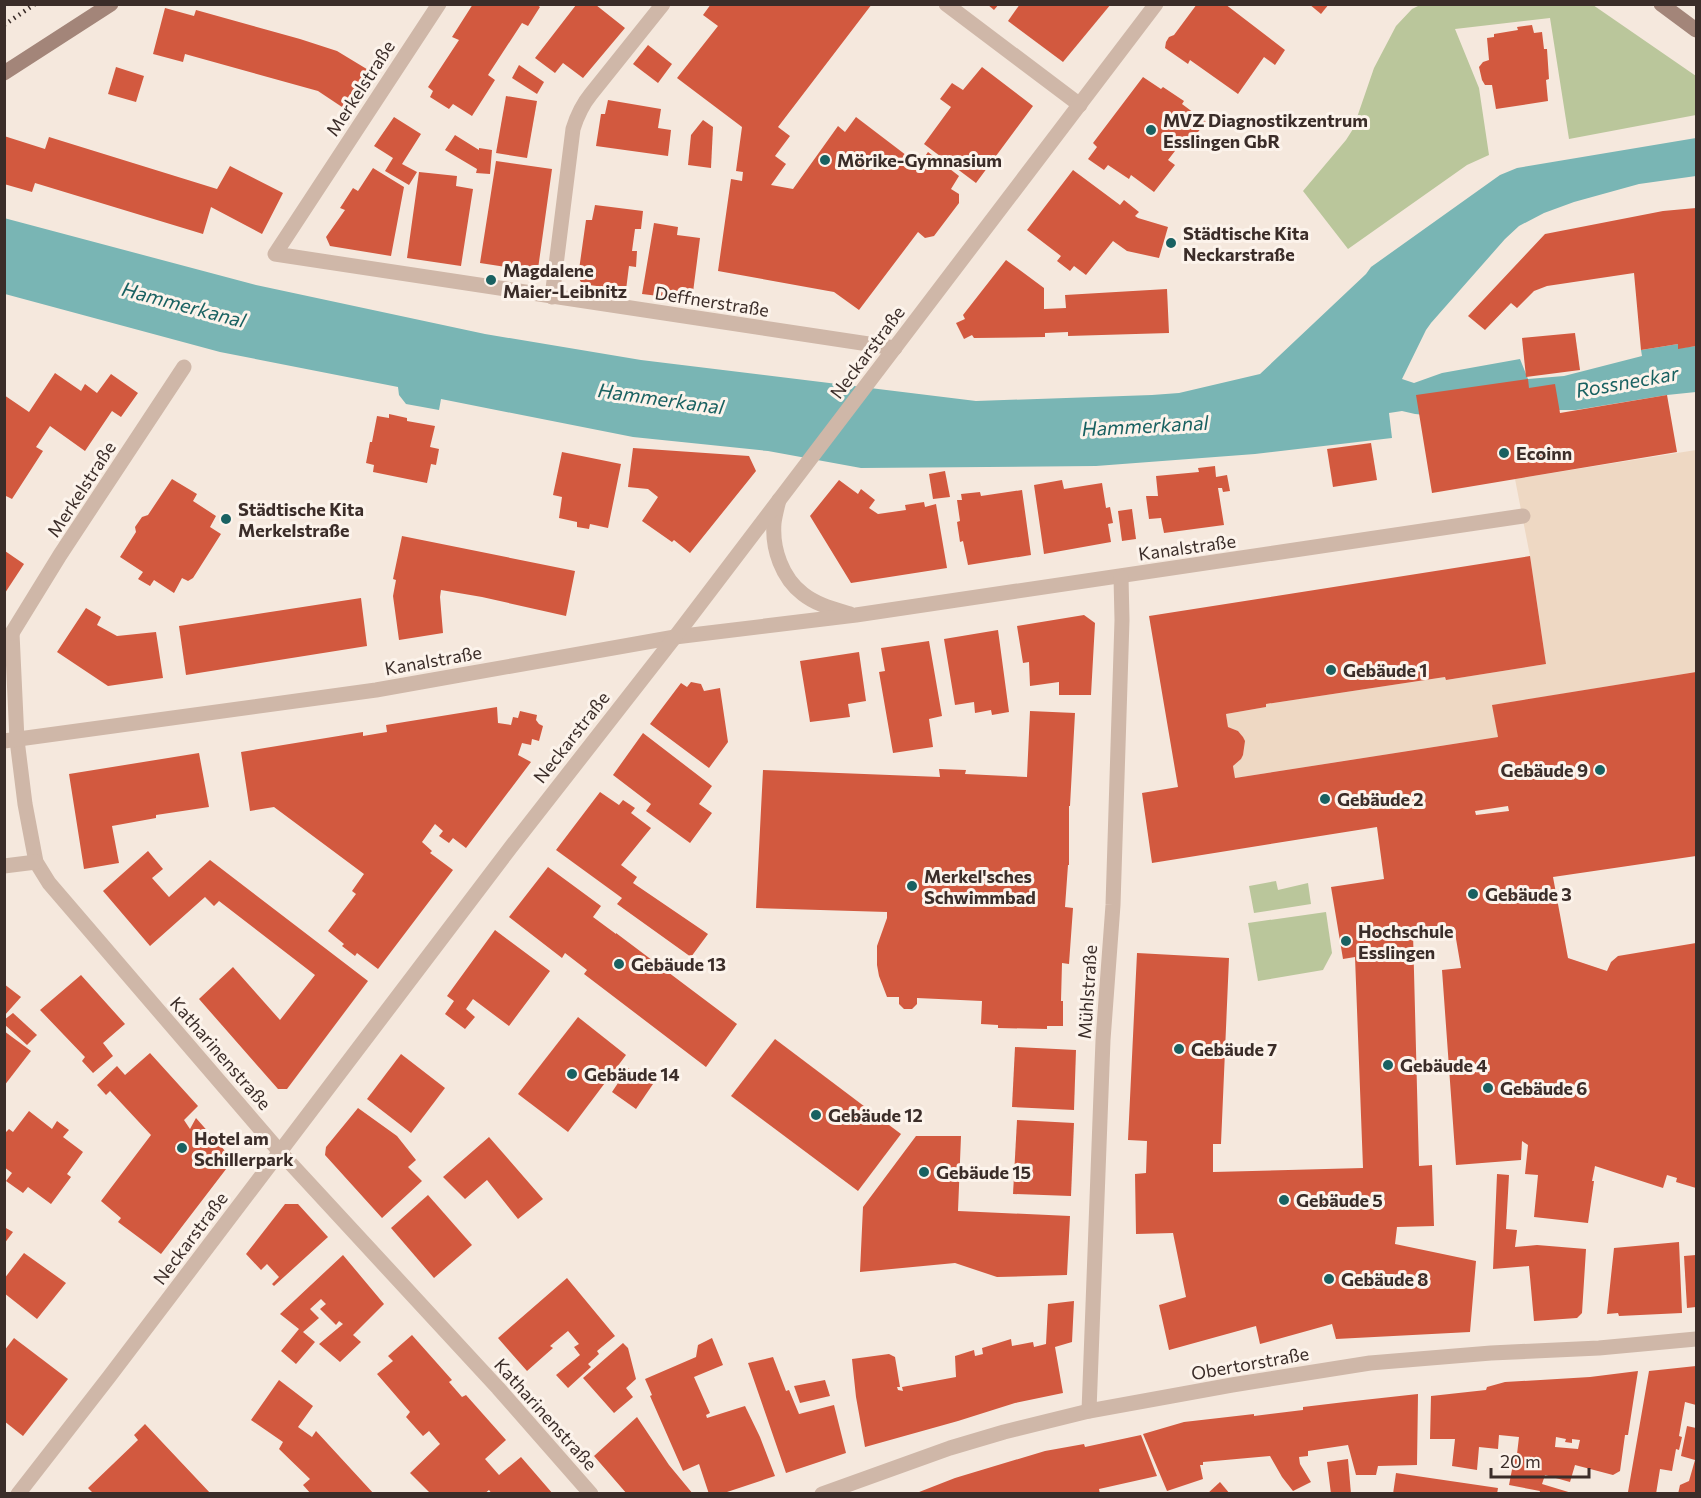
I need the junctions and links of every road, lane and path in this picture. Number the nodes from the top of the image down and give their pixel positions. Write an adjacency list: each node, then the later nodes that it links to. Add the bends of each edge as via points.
1 (111, 4): 8 (main road)
2 (439, 4): 10 (street, Merkelstraße)
3 (663, 4): 11 (street, via 577,117)
4 (946, 4): 9 (street)
5 (1156, 4): 9 (street, Neckarstraße)
6 (1661, 4): 7 (main road)
7 (1696, 30)
8 (4, 73)
9 (1080, 105): 12 (street, Neckarstraße)
10 (275, 254): 11 (street, Deffnerstraße)
11 (552, 297): 12 (street, Deffnerstraße)
12 (890, 353): 14 (street, Neckarstraße)
13 (184, 367): 18 (street, Merkelstraße)
14 (779, 500): 17 (street, Kanalstraße, via 774,523 775,547 789,581 824,606); 19 (street, Neckarstraße)
15 (1523, 516): 16 (street, Kanalstraße)
16 (1121, 577): 17 (street, Kanalstraße); 25 (street, Mühlstraße, via 1113,881)
17 (856, 615): 19 (street, Kanalstraße)
18 (8, 633): 20 (street, Katharinenstraße)
19 (675, 637): 20 (street, Kanalstraße, via 376,690); 23 (street, Neckarstraße)
20 (11, 740): 21 (street, Katharinenstraße)
21 (36, 862): 22 (street); 23 (street, Katharinenstraße, via 49,883)
22 (4, 866)
23 (280, 1152): 26 (street, Neckarstraße); 27 (street, Katharinenstraße)
24 (1696, 1339): 25 (street, Obertorstraße, via 1370,1363)
25 (1089, 1411): 28 (street, Obertorstraße, via 950,1448)
26 (18, 1494)
27 (591, 1494)
28 (822, 1494)

